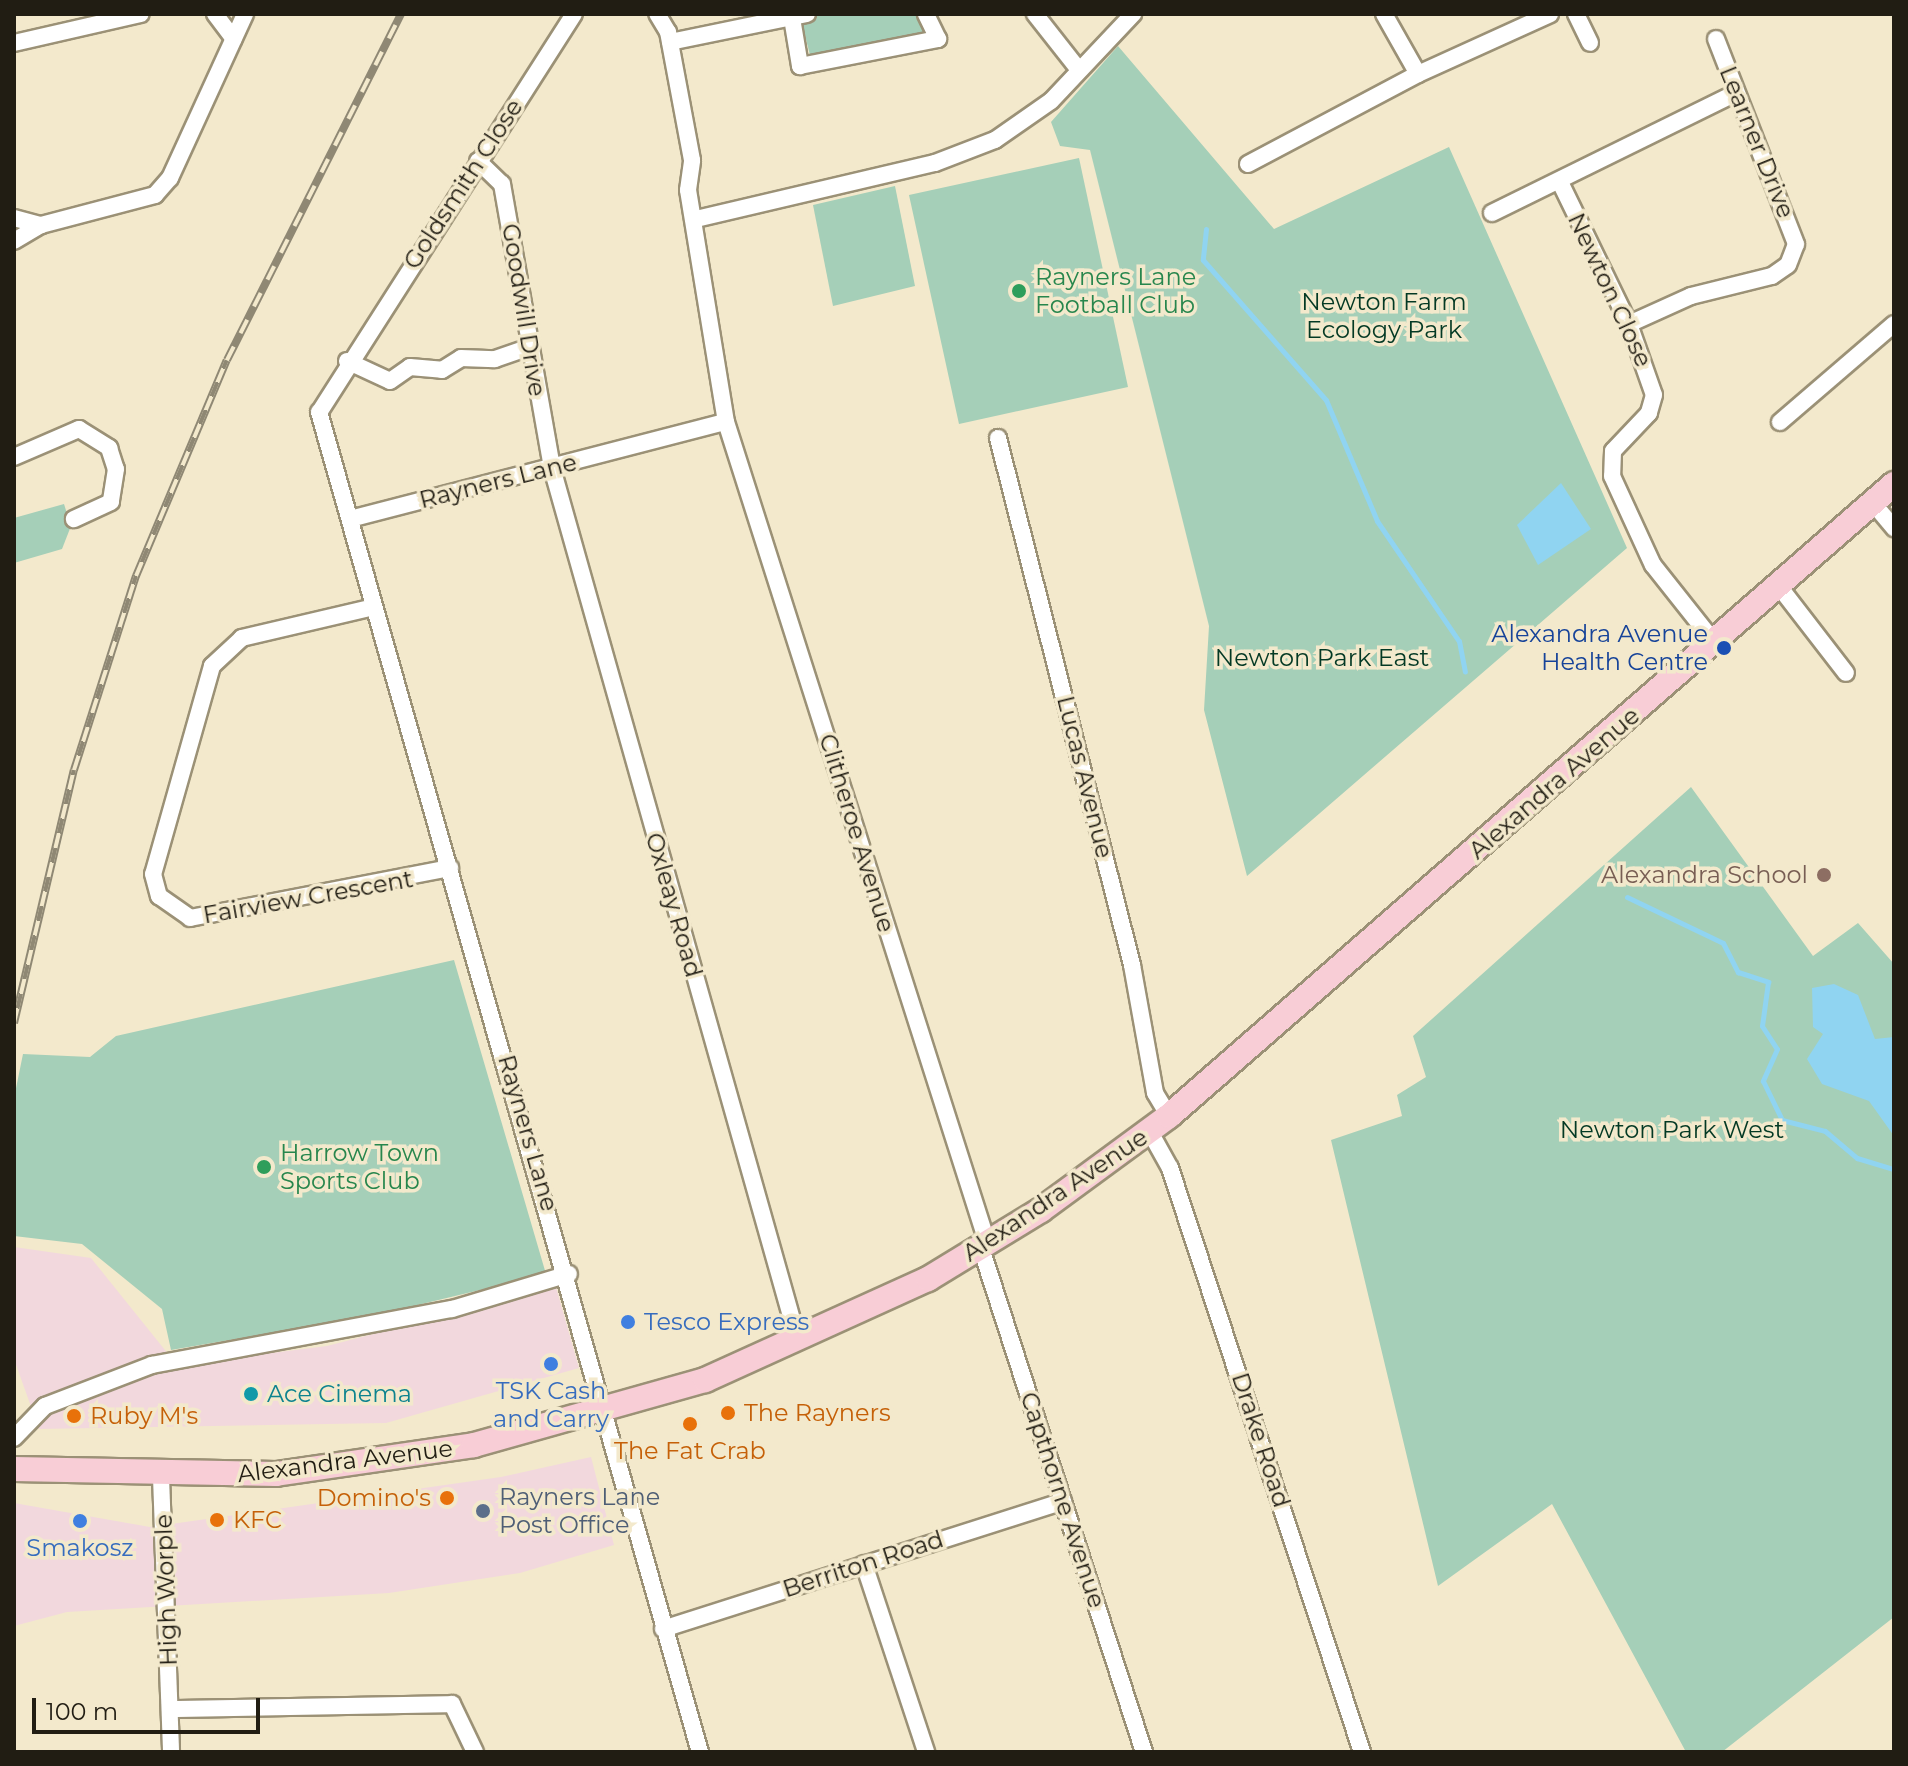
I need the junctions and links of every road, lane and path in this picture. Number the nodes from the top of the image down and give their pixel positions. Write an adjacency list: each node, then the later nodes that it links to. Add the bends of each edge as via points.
1 (141, 14): 16 (street)
2 (215, 14): 13 (street)
3 (245, 14): 13 (street)
4 (574, 14): 21 (street, Goldsmith Close)
5 (657, 14): 15 (street)
6 (926, 14): 12 (street, via 938,39 800,66)
7 (1035, 14): 18 (street)
8 (1133, 14): 18 (street)
9 (1384, 14): 19 (street)
10 (1550, 14): 19 (street)
11 (1576, 14): 17 (street)
12 (799, 16): 15 (street)
13 (234, 39): 27 (street, via 170,178 155,195)
14 (1716, 39): 20 (street, Learner Drive)
15 (670, 42): 26 (street)
16 (14, 43)
17 (1590, 43)
18 (1079, 70): 26 (street, via 1023,123 969,152)
19 (1418, 74): 22 (street)
20 (1734, 94): 23 (street); 29 (street, Learner Drive, via 1791,222 1796,244 1788,265)
21 (478, 161): 31 (street, Goodwill Drive, via 502,184); 32 (street, Goldsmith Close)
22 (1248, 164)
23 (1560, 182): 24 (street); 29 (street, Newton Close)
24 (1492, 213)
25 (14, 218): 27 (street)
26 (696, 219): 33 (street)
27 (41, 225): 28 (street)
28 (14, 241)
29 (1629, 324): 45 (street, Newton Close, via 1654,395 1649,413 1613,451 1612,476 1653,565)
30 (1894, 324): 34 (street)
31 (529, 347): 32 (street, via 495,359 467,356 442,370 410,367 390,381); 37 (street, Goodwill Drive)
32 (350, 357): 41 (street, Goldsmith Close, via 319,412)
33 (726, 422): 37 (street, Rayners Lane); 50 (street, Clitheroe Avenue)
34 (1780, 422)
35 (998, 438): 48 (street, Lucas Avenue, via 1132,965 1155,1093)
36 (14, 457): 40 (street, via 79,429 109,448 116,469 111,502)
37 (552, 468): 41 (street, Rayners Lane); 52 (street, Oxleay Road)
38 (1894, 484): 39 (main road, Alexandra Avenue)
39 (1873, 503): 42 (street); 43 (main road, Alexandra Avenue)
40 (74, 519)
41 (350, 519): 44 (street, Rayners Lane)
42 (1894, 528)
43 (1778, 585): 45 (main road, Alexandra Avenue); 46 (street)
44 (374, 607): 47 (street, Rayners Lane); 47 (street, Fairview Crescent, via 242,638 212,666 153,874 159,896 190,918)
45 (1714, 642): 48 (main road, Alexandra Avenue)
46 (1846, 673)
47 (450, 868): 51 (street, Rayners Lane)
48 (1169, 1116): 49 (main road, Alexandra Avenue)
49 (1150, 1132): 50 (main road, Alexandra Avenue); 66 (street, Drake Road, via 1168,1161)
50 (984, 1246): 52 (main road, Alexandra Avenue); 57 (street, Capthorne Avenue)
51 (569, 1274): 53 (street, Rayners Lane); 54 (street, via 452,1309 152,1365 45,1406)
52 (798, 1341): 53 (main road, Alexandra Avenue, via 705,1380)
53 (603, 1407): 56 (main road, Alexandra Avenue, via 396,1460 276,1474); 59 (street, Rayners Lane)
54 (14, 1438)
55 (14, 1469): 56 (main road, Alexandra Avenue)
56 (161, 1477): 60 (street, High Worple)
57 (1063, 1501): 58 (street, Berriton Road); 65 (street, Capthorne Avenue)
58 (864, 1564): 59 (street, Berriton Road); 64 (street)
59 (663, 1629): 63 (street, Rayners Lane)
60 (171, 1709): 61 (street, High Worple); 62 (street, via 452,1704)
61 (171, 1752)
62 (475, 1752)
63 (700, 1752)
64 (926, 1752)
65 (1144, 1752)
66 (1362, 1752)

